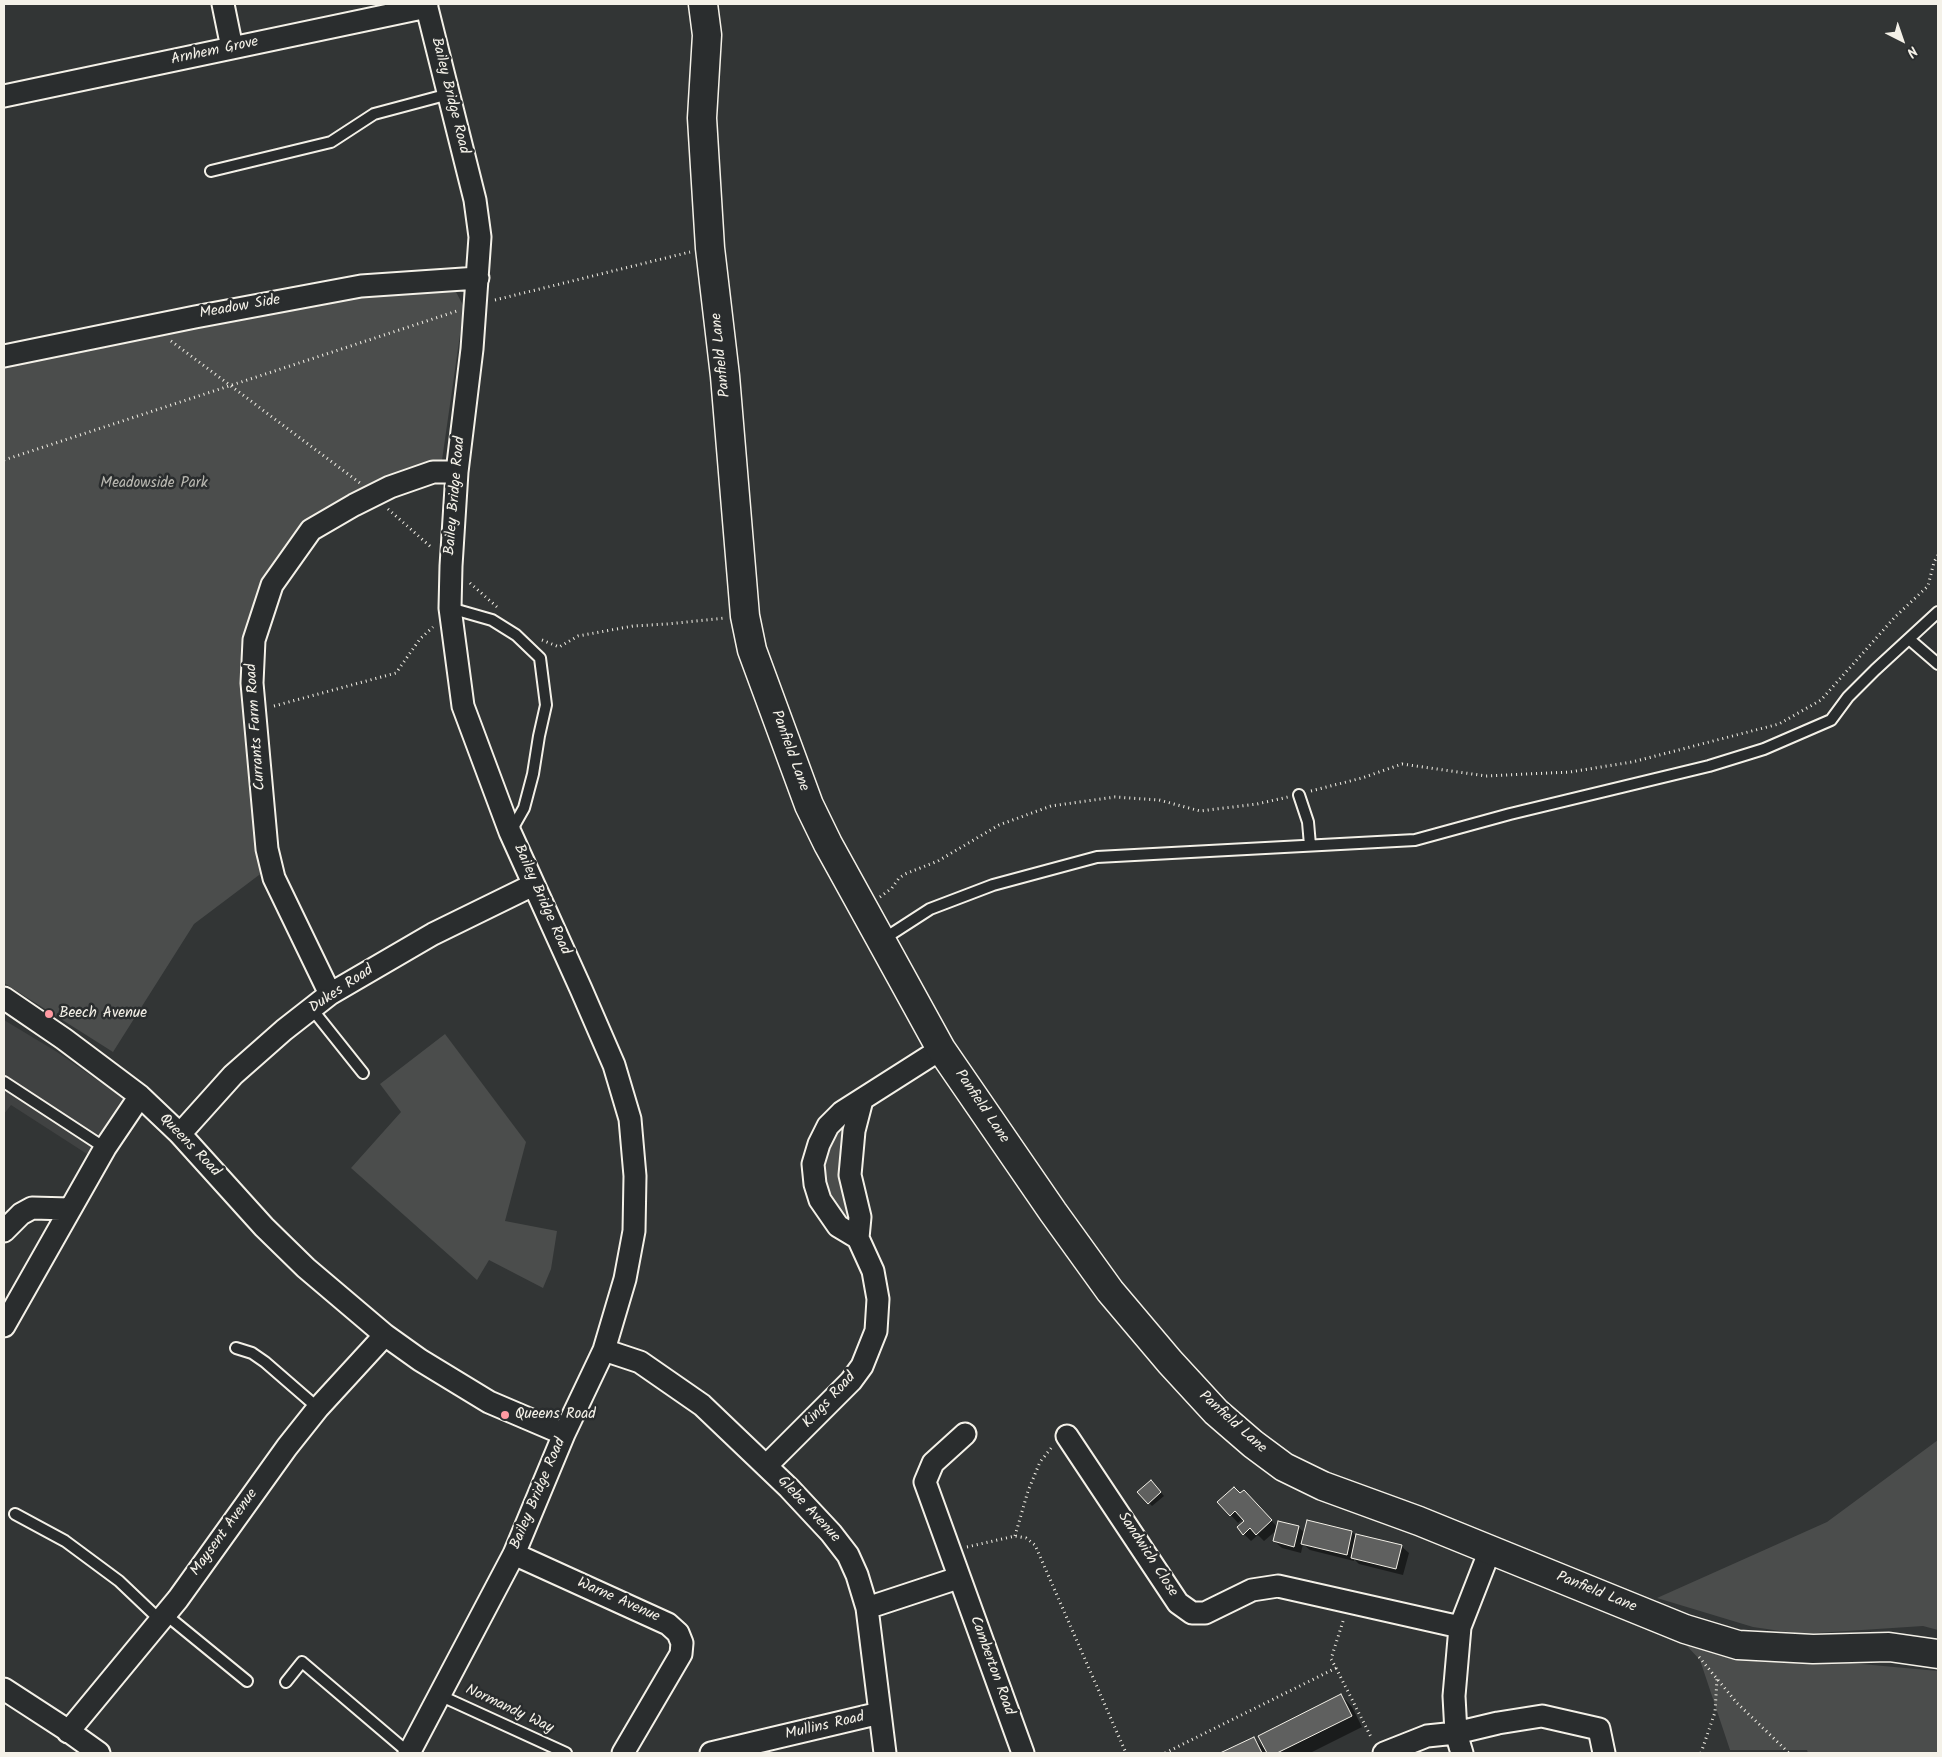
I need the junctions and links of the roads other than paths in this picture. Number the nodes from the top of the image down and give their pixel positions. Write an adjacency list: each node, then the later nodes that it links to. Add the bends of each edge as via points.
1 (223, 4): 4 (street)
2 (703, 4): 19 (street, Panfield Lane, via 707,35 702,118 710,248 745,616 752,650 809,805)
3 (426, 6): 4 (street, Arnhem Grove); 5 (street, Bailey Bridge Road)
4 (232, 48): 6 (street, Arnhem Grove)
5 (450, 94): 7 (lane, via 374,114 331,142); 8 (street, Bailey Bridge Road, via 480,237)
6 (4, 96)
7 (211, 170)
8 (478, 278): 9 (street, Meadow Side, via 361,286); 10 (street, Bailey Bridge Road)
9 (4, 356)
10 (457, 472): 11 (street, Bailey Bridge Road); 20 (street, Currants Farm Road, via 433,472 390,487 311,530 272,584 254,640 252,683 267,849 274,878)
11 (450, 608): 16 (street, Bailey Bridge Road, via 463,706); 16 (lane, via 492,620 516,635 540,658 546,705 524,808)
12 (1938, 612): 13 (lane)
13 (1910, 639): 14 (lane); 17 (lane, via 1848,697 1831,720 1764,750 1415,840)
14 (1938, 664)
15 (1299, 795): 17 (lane, via 1308,822)
16 (510, 832): 18 (street, Bailey Bridge Road)
17 (1310, 845): 19 (lane, via 1097,856 993,885 930,909)
18 (533, 885): 20 (street, Dukes Road, via 433,934); 36 (street, Bailey Bridge Road, via 614,1065 630,1119 635,1176 634,1231 625,1279)
19 (881, 940): 23 (street, Panfield Lane)
20 (330, 994): 22 (street, Dukes Road)
21 (4, 998): 26 (street, Queens Road, via 64,1038)
22 (312, 1009): 24 (lane); 28 (street, Dukes Road, via 233,1075)
23 (942, 1049): 27 (street); 43 (street, Panfield Lane, via 1110,1291 1216,1412 1284,1467 1323,1486)
24 (362, 1073)
25 (4, 1082): 29 (lane)
26 (140, 1096): 28 (street, Queens Road); 29 (street)
27 (862, 1100): 32 (street, Kings Road, via 854,1131 850,1175 860,1217); 32 (street, via 842,1112 828,1126 813,1164 820,1200 838,1226)
28 (180, 1134): 34 (street, Queens Road, via 264,1227 306,1268)
29 (105, 1148): 30 (street)
30 (70, 1209): 31 (street, via 32,1208 20,1214); 33 (street)
31 (4, 1230)
32 (858, 1238): 41 (street, Kings Road, via 873,1271 878,1298 876,1331 870,1349 851,1381)
33 (4, 1326)
34 (385, 1335): 37 (street, Maysent Avenue); 38 (street, Queens Road, via 489,1402)
35 (236, 1348): 37 (lane, via 265,1362)
36 (604, 1350): 38 (street, Bailey Bridge Road); 41 (street, Glebe Avenue, via 640,1362 702,1405)
37 (318, 1408): 47 (street, Maysent Avenue)
38 (564, 1434): 44 (street, Bailey Bridge Road)
39 (965, 1434): 45 (street, Camberton Road, via 933,1463 925,1482)
40 (1067, 1436): 48 (street, Sandwich Close, via 1178,1603 1192,1613 1205,1613 1252,1590 1267,1587 1291,1589)
41 (766, 1466): 46 (street, Glebe Avenue, via 831,1532 848,1554)
42 (15, 1514): 47 (lane, via 65,1541)
43 (1490, 1550): 48 (street); 49 (street, Panfield Lane, via 1685,1629 1738,1645 1813,1649 1888,1647)
44 (514, 1554): 53 (street, Bailey Bridge Road); 61 (street, Warne Avenue, via 668,1624 678,1633 682,1642 681,1654)
45 (958, 1578): 46 (street); 64 (street, Camberton Road)
46 (867, 1608): 54 (street, Glebe Avenue)
47 (163, 1617): 50 (lane); 55 (street, Maysent Avenue)
48 (1460, 1627): 56 (street, via 1454,1696)
49 (1938, 1654)
50 (246, 1681)
51 (286, 1682): 59 (lane, Bailey Bridge Road, via 302,1662)
52 (4, 1689): 55 (street)
53 (439, 1695): 59 (street, Bailey Bridge Road); 60 (lane, Normandy Way)
54 (880, 1714): 62 (street, Mullins Road); 63 (street, Glebe Avenue)
55 (68, 1732): 58 (street)
56 (1456, 1733): 57 (street, via 1427,1736); 65 (street); 66 (street, via 1542,1716 1599,1729)
57 (1379, 1749)
58 (98, 1753)
59 (409, 1753)
60 (566, 1753)
61 (623, 1753)
62 (711, 1753)
63 (885, 1753)
64 (1023, 1753)
65 (1462, 1753)
66 (1604, 1753)

